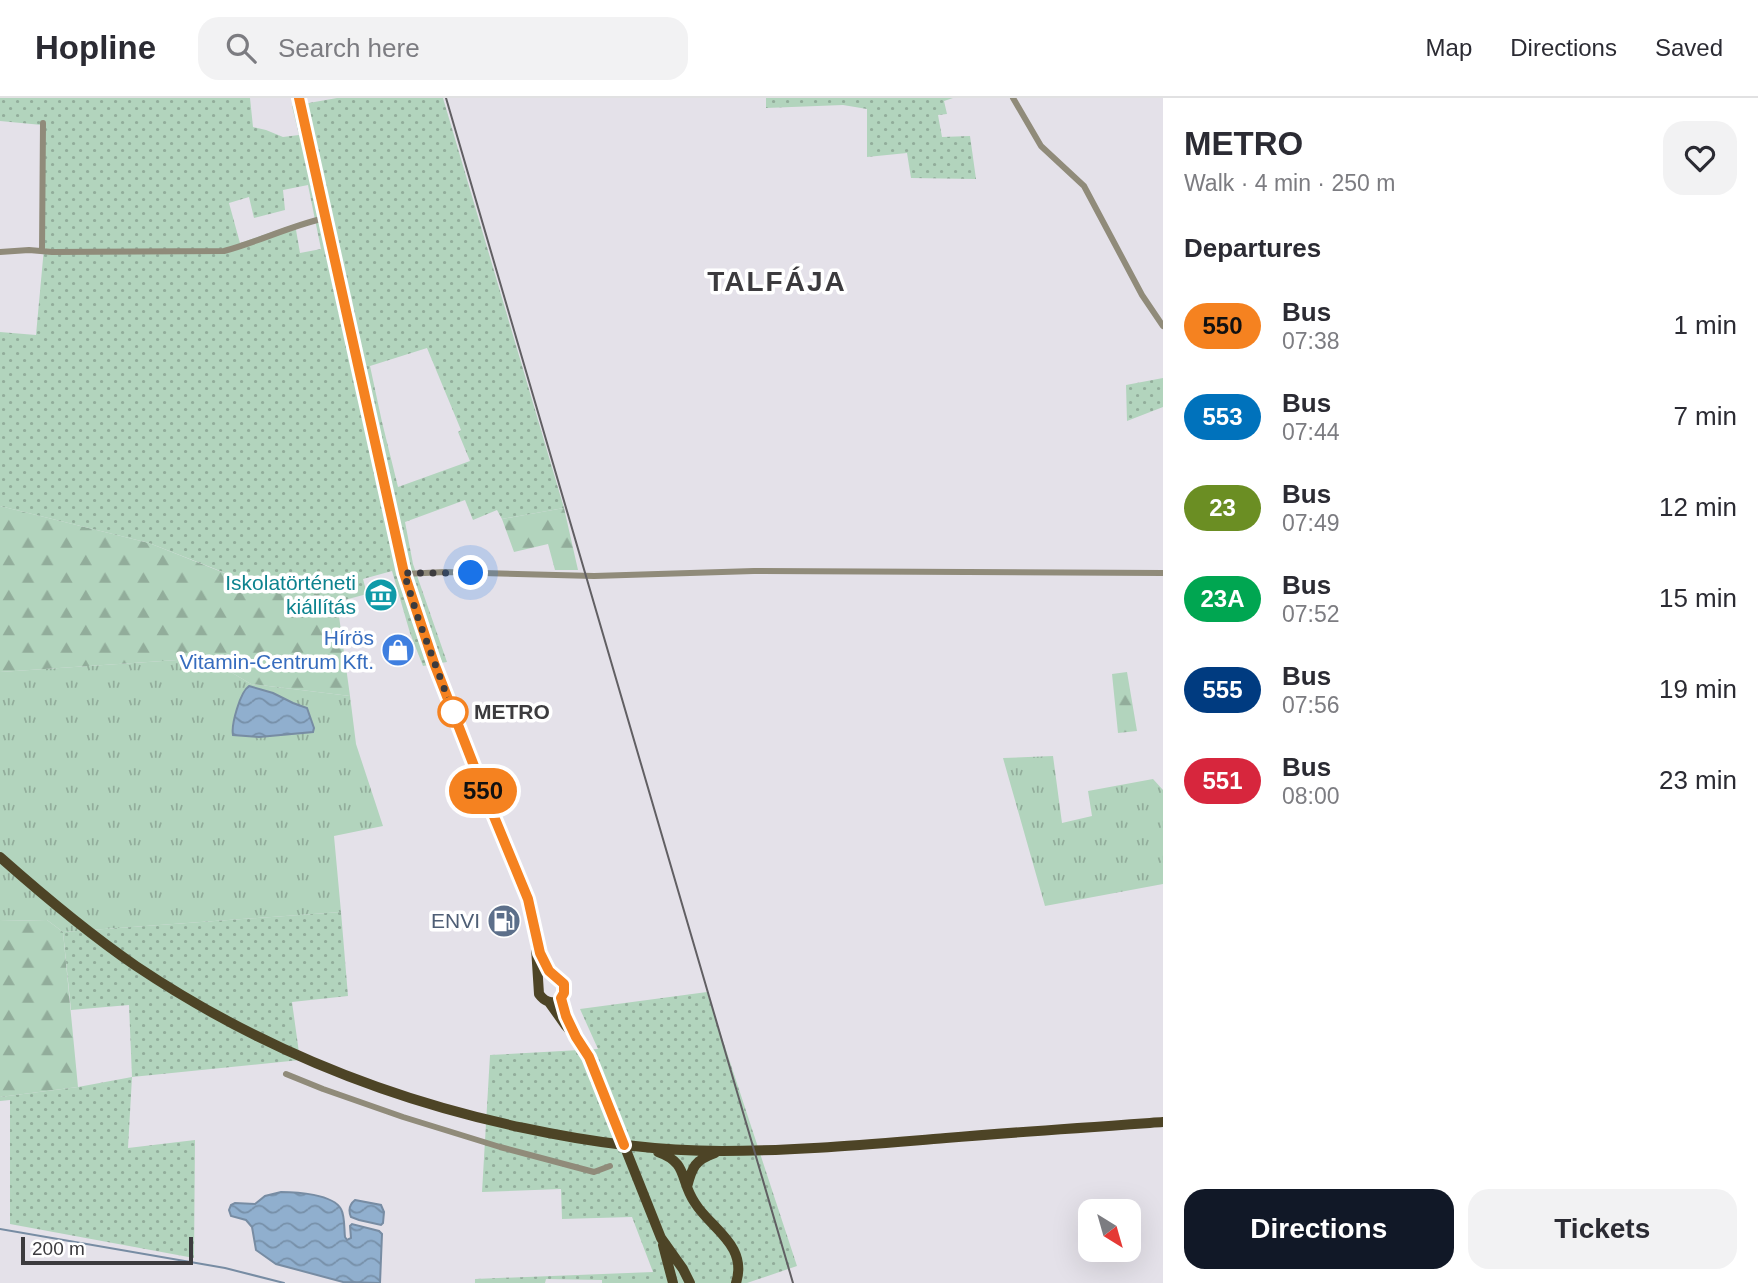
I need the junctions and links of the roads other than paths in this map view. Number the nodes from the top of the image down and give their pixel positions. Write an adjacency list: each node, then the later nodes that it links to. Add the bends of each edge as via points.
1 (299, 98): 4 (main road)
2 (1013, 98): 7 (street, via 1041,146 1084,186)
3 (43, 123): 5 (street)
4 (325, 218): 5 (street, via 224,251); 8 (main road)
5 (41, 251): 6 (street)
6 (0, 252)
7 (1163, 326)
8 (404, 573): 9 (street); 11 (main road, via 434,663 528,899)
9 (1163, 573)
10 (0, 857): 19 (main road, via 136,965 274,1045 356,1080 442,1108 497,1123)
11 (535, 936): 12 (main road, via 545,965); 13 (main road)
12 (555, 976): 13 (main road); 14 (main road, via 564,984)
13 (539, 985): 15 (main road, via 541,997)
14 (561, 998): 15 (main road); 16 (main road)
15 (549, 1002): 16 (main road)
16 (576, 1037): 24 (main road, via 589,1057)
17 (286, 1074): 22 (street, via 500,1147 594,1172)
18 (1163, 1122): 21 (main road, via 782,1151)
19 (643, 1147): 20 (main road); 23 (main road, via 677,1162)
20 (685, 1150): 21 (main road); 23 (main road)
21 (724, 1151): 23 (main road, via 696,1163)
22 (610, 1166)
23 (687, 1188): 25 (main road, via 695,1205 728,1240)
24 (661, 1238): 26 (main road); 27 (main road)
25 (737, 1266): 30 (main road); 31 (main road)
26 (683, 1269): 28 (main road); 29 (main road)
27 (673, 1283)
28 (690, 1283)
29 (699, 1283)
30 (728, 1283)
31 (736, 1283)

